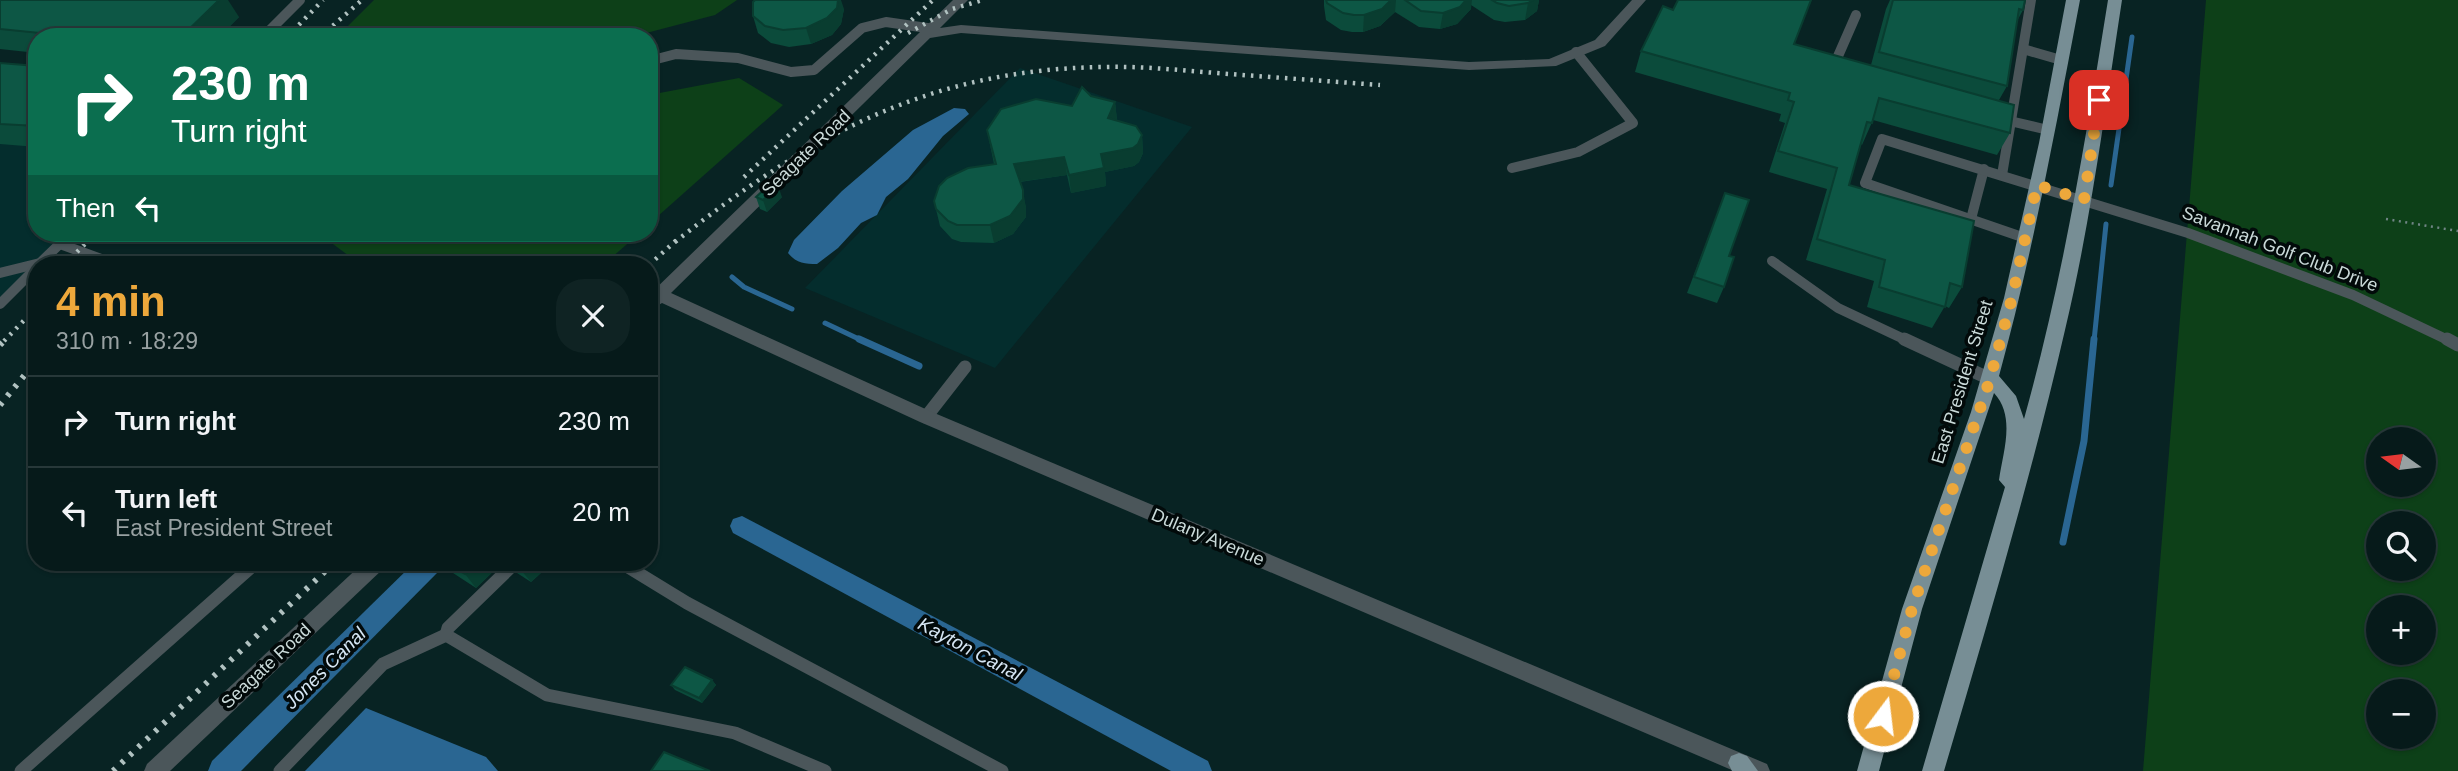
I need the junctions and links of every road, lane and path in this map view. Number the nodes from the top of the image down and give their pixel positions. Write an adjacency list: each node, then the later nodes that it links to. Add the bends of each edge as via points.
1 (300, 0): 8 (lane)
2 (961, 0): 9 (street, Seagate Road)
3 (1639, 0): 11 (street, via 1600,43)
4 (2031, 0): 10 (lane)
5 (2073, 0): 13 (main road, East President Street)
6 (2115, 0): 22 (main road)
7 (1856, 15): 14 (lane, via 1835,63 1842,75)
8 (272, 28)
9 (931, 31): 11 (street, via 961,29 1469,66 1551,63); 12 (lane, via 886,22 862,29 814,70 791,72 738,58 676,54); 34 (street, Seagate Road)
10 (2023, 49): 13 (lane); 16 (lane)
11 (1576, 52): 18 (lane, via 1633,123 1578,152)
12 (658, 59)
13 (2061, 60): 17 (main road, East President Street)
14 (1855, 79)
15 (1987, 115): 16 (lane)
16 (2012, 122): 17 (lane); 20 (lane)
17 (2048, 130): 21 (main road, East President Street)
18 (1512, 168)
19 (1984, 169): 20 (lane, Savannah Golf Club Drive); 23 (lane); 23 (lane, Savannah Golf Club Drive, via 1882,139 1865,183)
20 (2002, 174): 21 (lane, Savannah Golf Club Drive)
21 (2037, 185): 22 (lane, Savannah Golf Club Drive); 26 (main road, East President Street)
22 (2084, 200): 37 (lane, Savannah Golf Club Drive, via 2200,237 2372,302); 41 (main road, via 2057,330)
23 (1971, 219): 26 (lane)
24 (2386, 219): 25 (path)
25 (2458, 231)
26 (2025, 238): 39 (main road, East President Street)
27 (60, 244): 28 (lane); 29 (lane)
28 (48, 256)
29 (93, 256)
30 (1772, 261): 39 (lane, via 1845,313)
31 (28, 268): 32 (lane)
32 (0, 274)
33 (28, 276): 36 (lane)
34 (658, 296)
35 (658, 302): 40 (street, Dulany Avenue)
36 (0, 304)
37 (2458, 345)
38 (965, 367): 40 (lane)
39 (1990, 379): 41 (main road, via 2008,394 2017,420); 53 (main road, East President Street, via 1912,609)
40 (926, 417): 47 (street, Dulany Avenue)
41 (2002, 532): 54 (main road)
42 (247, 571): 48 (lane)
43 (367, 571): 49 (street, Seagate Road)
44 (507, 571): 46 (lane)
45 (635, 571): 52 (lane)
46 (446, 635): 50 (lane, via 383,664); 51 (lane, via 547,695 735,733)
47 (1748, 768)
48 (21, 771)
49 (155, 771)
50 (280, 771)
51 (824, 771)
52 (1002, 771)
53 (1868, 771)
54 (1933, 771)

